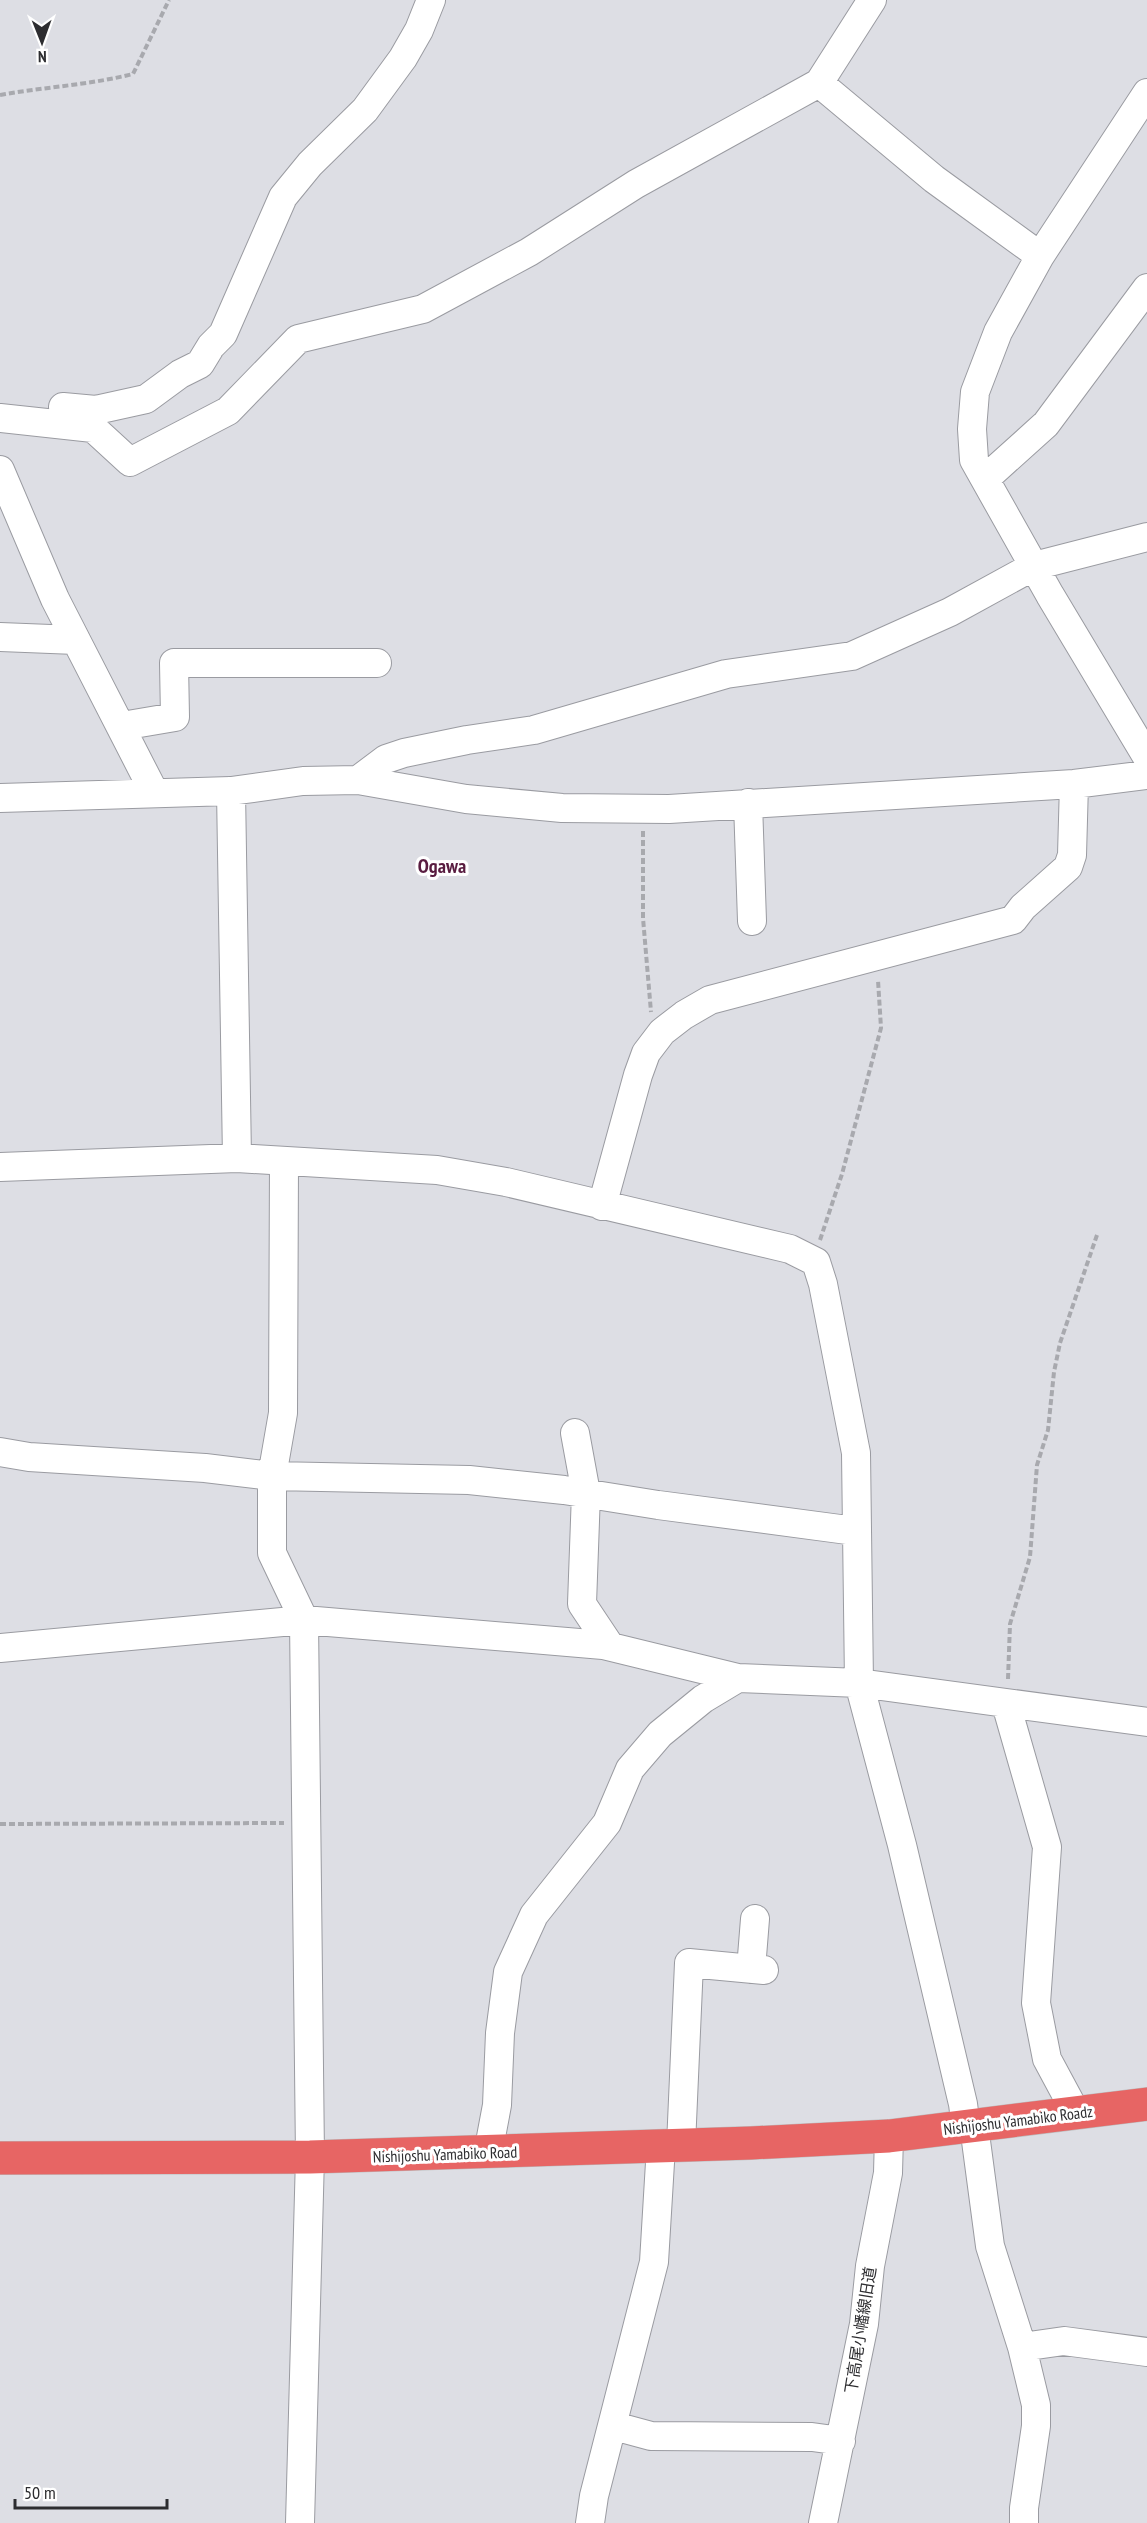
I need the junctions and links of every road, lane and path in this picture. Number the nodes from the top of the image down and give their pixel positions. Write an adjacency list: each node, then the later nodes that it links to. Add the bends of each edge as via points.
1 (169, 0): 6 (path, via 133,74)
2 (431, 0): 9 (street, via 403,58 371,101 283,197 223,334 200,364 146,399 96,410)
3 (872, 0): 4 (street)
4 (819, 83): 7 (street, via 934,179); 10 (street, via 636,184 529,252 423,309 298,339 228,411 130,462 93,428)
5 (1147, 93): 7 (street)
6 (0, 95)
7 (1040, 256): 12 (street, via 998,332 975,392 974,459)
8 (1147, 288): 12 (street, via 1046,424)
9 (0, 401)
10 (0, 418)
11 (0, 470): 16 (street)
12 (985, 478): 14 (street)
13 (1147, 537): 14 (street)
14 (1034, 566): 19 (street); 21 (street, via 950,612 852,656 726,674 534,730 404,753 386,759)
15 (0, 637): 16 (street)
16 (76, 640): 18 (street)
17 (377, 663): 18 (street, via 174,663 175,717)
18 (122, 726): 24 (street)
19 (1147, 757)
20 (1147, 775): 22 (street)
21 (358, 780): 23 (street); 27 (street, via 466,799 562,808)
22 (1074, 784): 26 (street); 29 (street, via 1072,855 1068,867 1013,920)
23 (231, 791): 24 (street); 31 (street)
24 (154, 792): 25 (street)
25 (0, 798)
26 (748, 803): 27 (street); 28 (street)
27 (643, 809): 30 (path, via 643,918 652,1023)
28 (752, 921)
29 (877, 957): 30 (street, via 710,1000); 36 (path, via 881,1028 842,1174 818,1245)
30 (657, 1038): 34 (street, via 638,1075)
31 (237, 1158): 32 (street); 33 (street)
32 (284, 1162): 34 (street, via 481,1176); 39 (street, via 283,1413)
33 (0, 1167)
34 (602, 1206): 36 (street, via 790,1249)
35 (1097, 1235): 47 (path, via 1054,1372 1048,1430 1037,1465 1030,1557 1010,1624)
36 (808, 1258): 41 (street, via 816,1262 823,1284 856,1453)
37 (575, 1433): 40 (street)
38 (0, 1452): 39 (street)
39 (272, 1476): 40 (street, via 469,1480); 42 (street, via 272,1553)
40 (586, 1493): 41 (street); 43 (street, via 582,1604)
41 (855, 1531): 46 (street)
42 (304, 1620): 43 (street); 44 (street); 49 (street)
43 (610, 1646): 45 (street)
44 (0, 1648)
45 (738, 1678): 46 (street); 57 (street, via 703,1699 630,1769 607,1822 534,1915 508,1972 497,2105)
46 (858, 1683): 47 (street); 54 (street, via 902,1845)
47 (1006, 1704): 48 (street); 53 (street, via 1047,1848 1036,2003 1047,2059)
48 (1147, 1722)
49 (307, 1823): 50 (path); 58 (street)
50 (0, 1824)
51 (755, 1919): 56 (street, via 758,1970 689,1963)
52 (1147, 2104): 53 (highway, Nishijoshu Yamabiko Roadz)
53 (1076, 2113): 54 (highway, Nishijoshu Yamabiko Roadz)
54 (970, 2127): 55 (highway, Nishijoshu Yamabiko Roadz); 60 (street, via 990,2246)
55 (889, 2136): 56 (highway, Nishijoshu Yamabiko Road); 63 (street, 下高尾小幡線旧道, via 888,2173)
56 (671, 2146): 57 (highway, Nishijoshu Yamabiko Road); 62 (street, via 654,2262)
57 (488, 2153): 58 (highway, Nishijoshu Yamabiko Road)
58 (310, 2157): 59 (highway, Nishijoshu Yamabiko Road); 64 (street)
59 (0, 2158)
60 (1022, 2347): 61 (street, via 1064,2341); 67 (street, via 1036,2405)
61 (1147, 2352)
62 (614, 2426): 63 (street, via 651,2436 812,2437); 65 (street)
63 (841, 2441): 66 (street, 下高尾小幡線旧道)
64 (300, 2523)
65 (590, 2523)
66 (823, 2523)
67 (1024, 2523)

